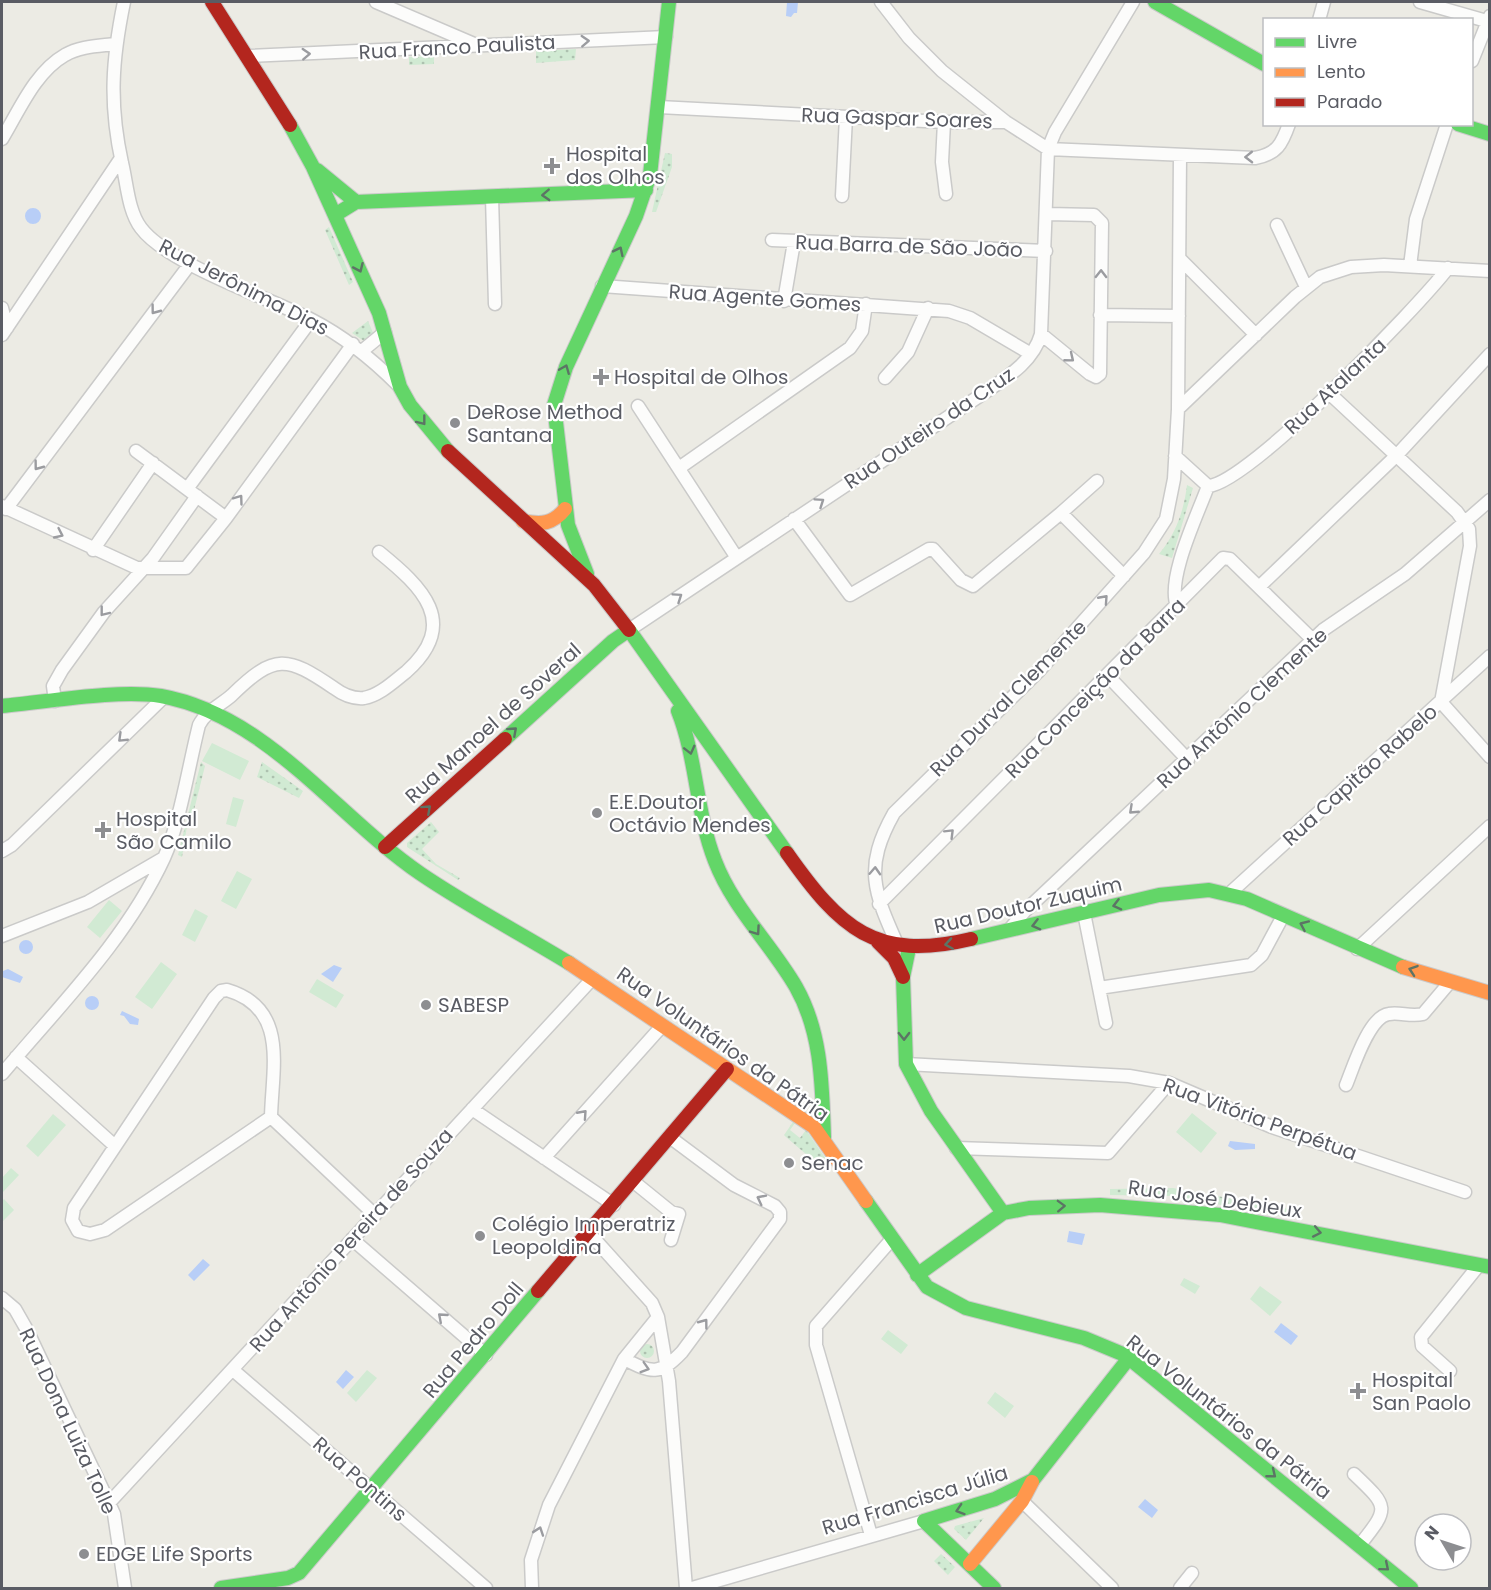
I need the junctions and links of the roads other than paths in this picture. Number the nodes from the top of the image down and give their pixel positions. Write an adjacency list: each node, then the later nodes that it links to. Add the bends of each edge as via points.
1 (124, 2): 13 (street, Rua Jerônima Dias)
2 (212, 2): 15 (main road, Rua Doutor Zuquim)
3 (376, 2): 14 (street)
4 (669, 2): 12 (main road)
5 (881, 2): 21 (street, via 922,52)
6 (1132, 2): 27 (street, Rua Outeiro da Cruz)
7 (1155, 2): 17 (main road)
8 (1324, 2): 10 (street)
9 (1420, 2): 11 (street)
10 (1320, 18)
11 (1489, 20): 16 (street)
12 (666, 37): 14 (street, Rua Franco Paulista, one-way to 12); 18 (main road)
13 (115, 44): 26 (street, via 77,50 55,62 29,93); 29 (street, Rua Jerônima Dias, via 112,108)
14 (478, 46): 15 (street, Rua Franco Paulista, one-way to 14)
15 (248, 56): 30 (main road, Rua Doutor Zuquim)
16 (1473, 59)
17 (1263, 63)
18 (659, 107): 19 (street, Rua Gaspar Soares); 31 (main road)
19 (846, 117): 20 (street, Rua Gaspar Soares); 34 (street)
20 (944, 122): 21 (street, Rua Gaspar Soares); 33 (street, via 942,162)
21 (1006, 122): 27 (street, Rua Gaspar Soares)
22 (1288, 126): 28 (street, Rua Gaspar Soares, one-way to 28, via 1280,146 1265,156)
23 (1446, 126): 46 (street, via 1419,211)
24 (1464, 126): 25 (main road)
25 (1490, 134)
26 (2, 139)
27 (1048, 149): 28 (street, Rua Gaspar Soares); 37 (street, Rua Outeiro da Cruz)
28 (1180, 156): 44 (street, Rua Durval Clemente)
29 (121, 158): 45 (street, Rua Jerônima Dias, via 139,226 155,242); 59 (street)
30 (314, 167): 36 (main road); 38 (main road, Rua Doutor Zuquim)
31 (646, 190): 32 (main road); 39 (main road)
32 (625, 191): 35 (main road, one-way to 35); 39 (main road, via 635,204)
33 (946, 194)
34 (842, 196)
35 (492, 197): 36 (main road); 52 (street)
36 (356, 202): 38 (main road)
37 (1047, 214): 43 (street, Rua Outeiro da Cruz); 56 (street, one-way to 37, via 1101,219 1094,215)
38 (335, 215): 60 (main road, Rua Doutor Zuquim, one-way to 60)
39 (636, 216): 49 (main road, one-way to 39)
40 (1277, 225): 50 (street)
41 (772, 240): 42 (street, Rua Barra de São João)
42 (794, 242): 43 (street, Rua Barra de São João); 51 (street)
43 (1046, 251): 61 (street, Rua Outeiro da Cruz)
44 (1180, 259): 57 (street, Rua Durval Clemente); 62 (street)
45 (190, 264): 58 (street, Rua Jerônima Dias); 80 (street, one-way to 80)
46 (1410, 266): 47 (street); 50 (street, via 1351,267 1320,277)
47 (1448, 268): 48 (street); 68 (street, Rua Atalanta, via 1402,322)
48 (1490, 271)
49 (602, 286): 51 (street, Rua Agente Gomes); 81 (main road, one-way to 49, via 554,405 566,367)
50 (1306, 287): 62 (street)
51 (784, 301): 53 (street, Rua Agente Gomes)
52 (495, 304)
53 (866, 304): 55 (street, Rua Agente Gomes); 75 (street, via 862,331 850,348)
54 (2, 308): 59 (street)
55 (928, 308): 64 (street, Rua Agente Gomes, via 970,318); 66 (street, via 908,352)
56 (1100, 315): 57 (street); 61 (street, one-way to 56, via 1096,377 1101,368)
57 (1179, 316): 70 (street, Rua Durval Clemente)
58 (311, 320): 63 (street, Rua Jerônima Dias); 78 (street)
59 (4, 332)
60 (385, 332): 63 (street); 67 (main road, Rua Doutor Zuquim)
61 (1041, 334): 64 (street, Rua Outeiro da Cruz)
62 (1256, 334): 70 (street)
63 (358, 347): 67 (street, Rua Jerônima Dias); 83 (street, one-way to 63)
64 (1031, 354): 84 (street, Rua Outeiro da Cruz, one-way to 64, via 989,390)
65 (1490, 354): 72 (street)
66 (885, 378)
67 (400, 387): 85 (main road, Rua Doutor Zuquim, one-way to 85, via 442,446)
68 (1329, 393): 72 (street); 77 (street, Rua Atalanta, via 1237,473)
69 (638, 406): 75 (street)
70 (1178, 409): 73 (street, Rua Durval Clemente)
71 (136, 451): 74 (street)
72 (1397, 455): 86 (street); 93 (street)
73 (1175, 456): 77 (street); 91 (street, Rua Durval Clemente, via 1172,500 1166,519 1157,537)
74 (153, 463): 78 (street); 87 (street)
75 (679, 468): 89 (street)
76 (1097, 481): 82 (street)
77 (1208, 486): 94 (street, via 1175,581)
78 (192, 493): 83 (street); 90 (street)
79 (1490, 500): 86 (street, Rua Antônio Clemente)
80 (4, 508): 87 (street, one-way to 87)
81 (565, 509): 85 (main road, via 547,524); 92 (main road, via 571,539)
82 (1061, 513): 84 (street, via 973,586 961,580 929,549 850,595); 91 (street)
83 (226, 518): 90 (street, via 184,568)
84 (794, 519): 89 (street, Rua Outeiro da Cruz)
85 (523, 522): 92 (main road, Rua Doutor Zuquim)
86 (1466, 523): 96 (street, Rua Antônio Clemente, via 1398,580); 102 (street, via 1470,546)
87 (93, 550): 90 (street)
88 (379, 552): 104 (street, via 408,576 430,604 430,641 410,668 385,689 361,698 338,691 301,666 281,663 248,679)
89 (737, 558): 95 (street, Rua Outeiro da Cruz, one-way to 89)
90 (143, 568): 101 (street, one-way to 101, via 104,612 62,670 53,686)
91 (1124, 576): 114 (street, Rua Durval Clemente, one-way to 91, via 874,872 877,850 894,813 1038,672)
92 (594, 585): 95 (main road, Rua Doutor Zuquim)
93 (1259, 587): 94 (street, Rua Conceição da Barra, via 1226,557); 96 (street, Rua Conceição da Barra)
94 (1177, 606): 98 (street, Rua Conceição da Barra)
95 (629, 630): 99 (main road, Rua Doutor Zuquim); 108 (main road, Rua Manoel de Soveral, one-way to 95)
96 (1312, 639): 106 (street, Rua Antônio Clemente)
97 (1490, 656): 102 (street, Rua Capitão Rabelo)
98 (1108, 676): 106 (street); 114 (street, Rua Conceição da Barra, one-way to 98)
99 (675, 694): 119 (main road, Rua Doutor Zuquim, via 823,903 845,925); 133 (main road, one-way to 133, via 674,703 691,750 714,858 737,904 805,1006 816,1039)
100 (164, 697): 101 (main road, Rua Voluntários da Pátria, via 121,695); 104 (main road, Rua Voluntários da Pátria); 109 (street, one-way to 109)
101 (55, 701): 103 (main road, Rua Voluntários da Pátria)
102 (1441, 702): 105 (street); 112 (street, Rua Capitão Rabelo)
103 (2, 706)
104 (211, 711): 108 (main road, Rua Voluntários da Pátria, via 276,752); 110 (street, via 199,725)
105 (1490, 757)
106 (1188, 760): 117 (street, Rua Antônio Clemente, one-way to 117, via 1025,911)
107 (1490, 826): 121 (street)
108 (385, 847): 123 (main road, Rua Voluntários da Pátria, via 421,874)
109 (2, 851)
110 (165, 857): 111 (street); 113 (street)
111 (126, 882): 113 (street); 118 (street, via 88,902)
112 (1230, 893): 115 (main road, Rua Doutor Zuquim, one-way to 115, via 1176,892); 116 (main road, Rua Doutor Zuquim)
113 (141, 901): 129 (street, via 116,938)
114 (879, 904): 120 (street, Rua Durval Clemente)
115 (1084, 913): 117 (main road, Rua Doutor Zuquim, one-way to 117); 125 (street)
116 (1283, 916): 121 (main road, Rua Doutor Zuquim, one-way to 116); 125 (street, via 1262,955 1251,964)
117 (1008, 932): 120 (main road, Rua Doutor Zuquim, one-way to 120, via 943,945)
118 (2, 936)
119 (878, 942): 120 (main road, Rua Doutor Zuquim); 122 (main road, via 894,958)
120 (904, 947): 122 (main road)
121 (1357, 949): 124 (main road, Rua Doutor Zuquim, one-way to 121)
122 (903, 977): 130 (main road, one-way to 130)
123 (593, 978): 128 (main road, Rua Voluntários da Pátria); 137 (street, Rua Antônio Pereira de Souza)
124 (1450, 982): 126 (main road, Rua Doutor Zuquim); 135 (street, via 1423,1014 1389,1013 1378,1019)
125 (1099, 988): 127 (street)
126 (1490, 993)
127 (1106, 1023)
128 (662, 1026): 131 (main road, Rua Voluntários da Pátria); 143 (street, one-way to 128)
129 (16, 1057): 132 (street); 141 (street)
130 (906, 1064): 134 (street, Rua Vitória Perpétua, via 1129,1076); 142 (main road)
131 (727, 1069): 136 (main road, Rua Voluntários da Pátria); 140 (main road, Rua Pedro Doll)
132 (2, 1074)
133 (820, 1080): 136 (main road, via 804,1100); 139 (main road)
134 (1169, 1083): 142 (street, via 1108,1153); 145 (street, Rua Vitória Perpétua, via 1272,1127)
135 (1346, 1085)
136 (789, 1108): 139 (main road, Rua Voluntários da Pátria)
137 (472, 1109): 143 (street); 148 (street, Rua Antônio Pereira de Souza)
138 (271, 1117): 141 (street, via 105,1230 78,1231 72,1220 74,1208); 141 (street, via 272,1032 263,1013 254,1005 234,992 221,991); 148 (street)
139 (824, 1137): 151 (main road, Rua Voluntários da Pátria)
140 (671, 1138): 144 (main road, Rua Pedro Doll); 160 (street, one-way to 140, via 765,1243 780,1215 775,1206 734,1185)
141 (115, 1146)
142 (956, 1148): 147 (main road)
143 (544, 1158): 146 (street)
144 (634, 1182): 146 (main road, Rua Pedro Doll); 152 (street, via 671,1212 679,1213)
145 (1465, 1192)
146 (614, 1205): 149 (main road, Rua Pedro Doll)
147 (1003, 1214): 153 (main road, Rua José Debieux, one-way to 153, via 1029,1208 1100,1205 1172,1209 1291,1227); 154 (main road, Rua José Debieux)
148 (375, 1215): 150 (street, Rua Antônio Pereira de Souza)
149 (590, 1234): 156 (street, via 652,1303); 157 (main road, Rua Pedro Doll)
150 (352, 1239): 157 (street, one-way to 150); 161 (street, Rua Antônio Pereira de Souza)
151 (892, 1239): 154 (main road, Rua Voluntários da Pátria); 171 (street, via 814,1332)
152 (671, 1240)
153 (1484, 1266): 162 (street, via 1421,1337 1422,1346)
154 (917, 1275): 158 (main road, Rua Voluntários da Pátria, via 927,1287 966,1308 1095,1341)
155 (2, 1298): 168 (street, Rua Dona Luiza Tolle, via 15,1309 27,1330)
156 (658, 1317): 159 (street); 160 (street)
157 (486, 1355): 165 (main road, Rua Pedro Doll)
158 (1129, 1358): 164 (main road, Rua Francisca Júlia); 172 (main road, Rua Voluntários da Pátria, one-way to 172)
159 (624, 1359): 160 (street, one-way to 160, via 650,1370); 178 (street, one-way to 159, via 531,1560 549,1505)
160 (666, 1368): 179 (street)
161 (233, 1370): 165 (street, Rua Pontins); 168 (street, Rua Antônio Pereira de Souza)
162 (1450, 1371)
163 (1354, 1474): 172 (street, via 1377,1496 1383,1509)
164 (1033, 1480): 166 (main road, Rua Francisca Júlia); 167 (main road)
165 (372, 1489): 176 (main road, Rua Pedro Doll, via 299,1574); 177 (street, Rua Pontins)
166 (995, 1499): 169 (main road); 170 (main road, Rua Francisca Júlia, one-way to 170)
167 (1022, 1502): 169 (main road); 182 (street)
168 (109, 1503): 175 (street, Rua Dona Luiza Tolle)
169 (1008, 1518): 173 (main road)
170 (924, 1521): 171 (street, Rua Francisca Júlia); 173 (main road)
171 (872, 1535): 180 (street, Rua Francisca Júlia)
172 (1359, 1546): 184 (main road, Rua Voluntários da Pátria, one-way to 184)
173 (970, 1564): 181 (main road)
174 (1192, 1573): 183 (street)
175 (125, 1588)
176 (221, 1588)
177 (486, 1588)
178 (532, 1588)
179 (686, 1588)
180 (692, 1588)
181 (994, 1588)
182 (1112, 1588)
183 (1180, 1588)
184 (1411, 1588)

